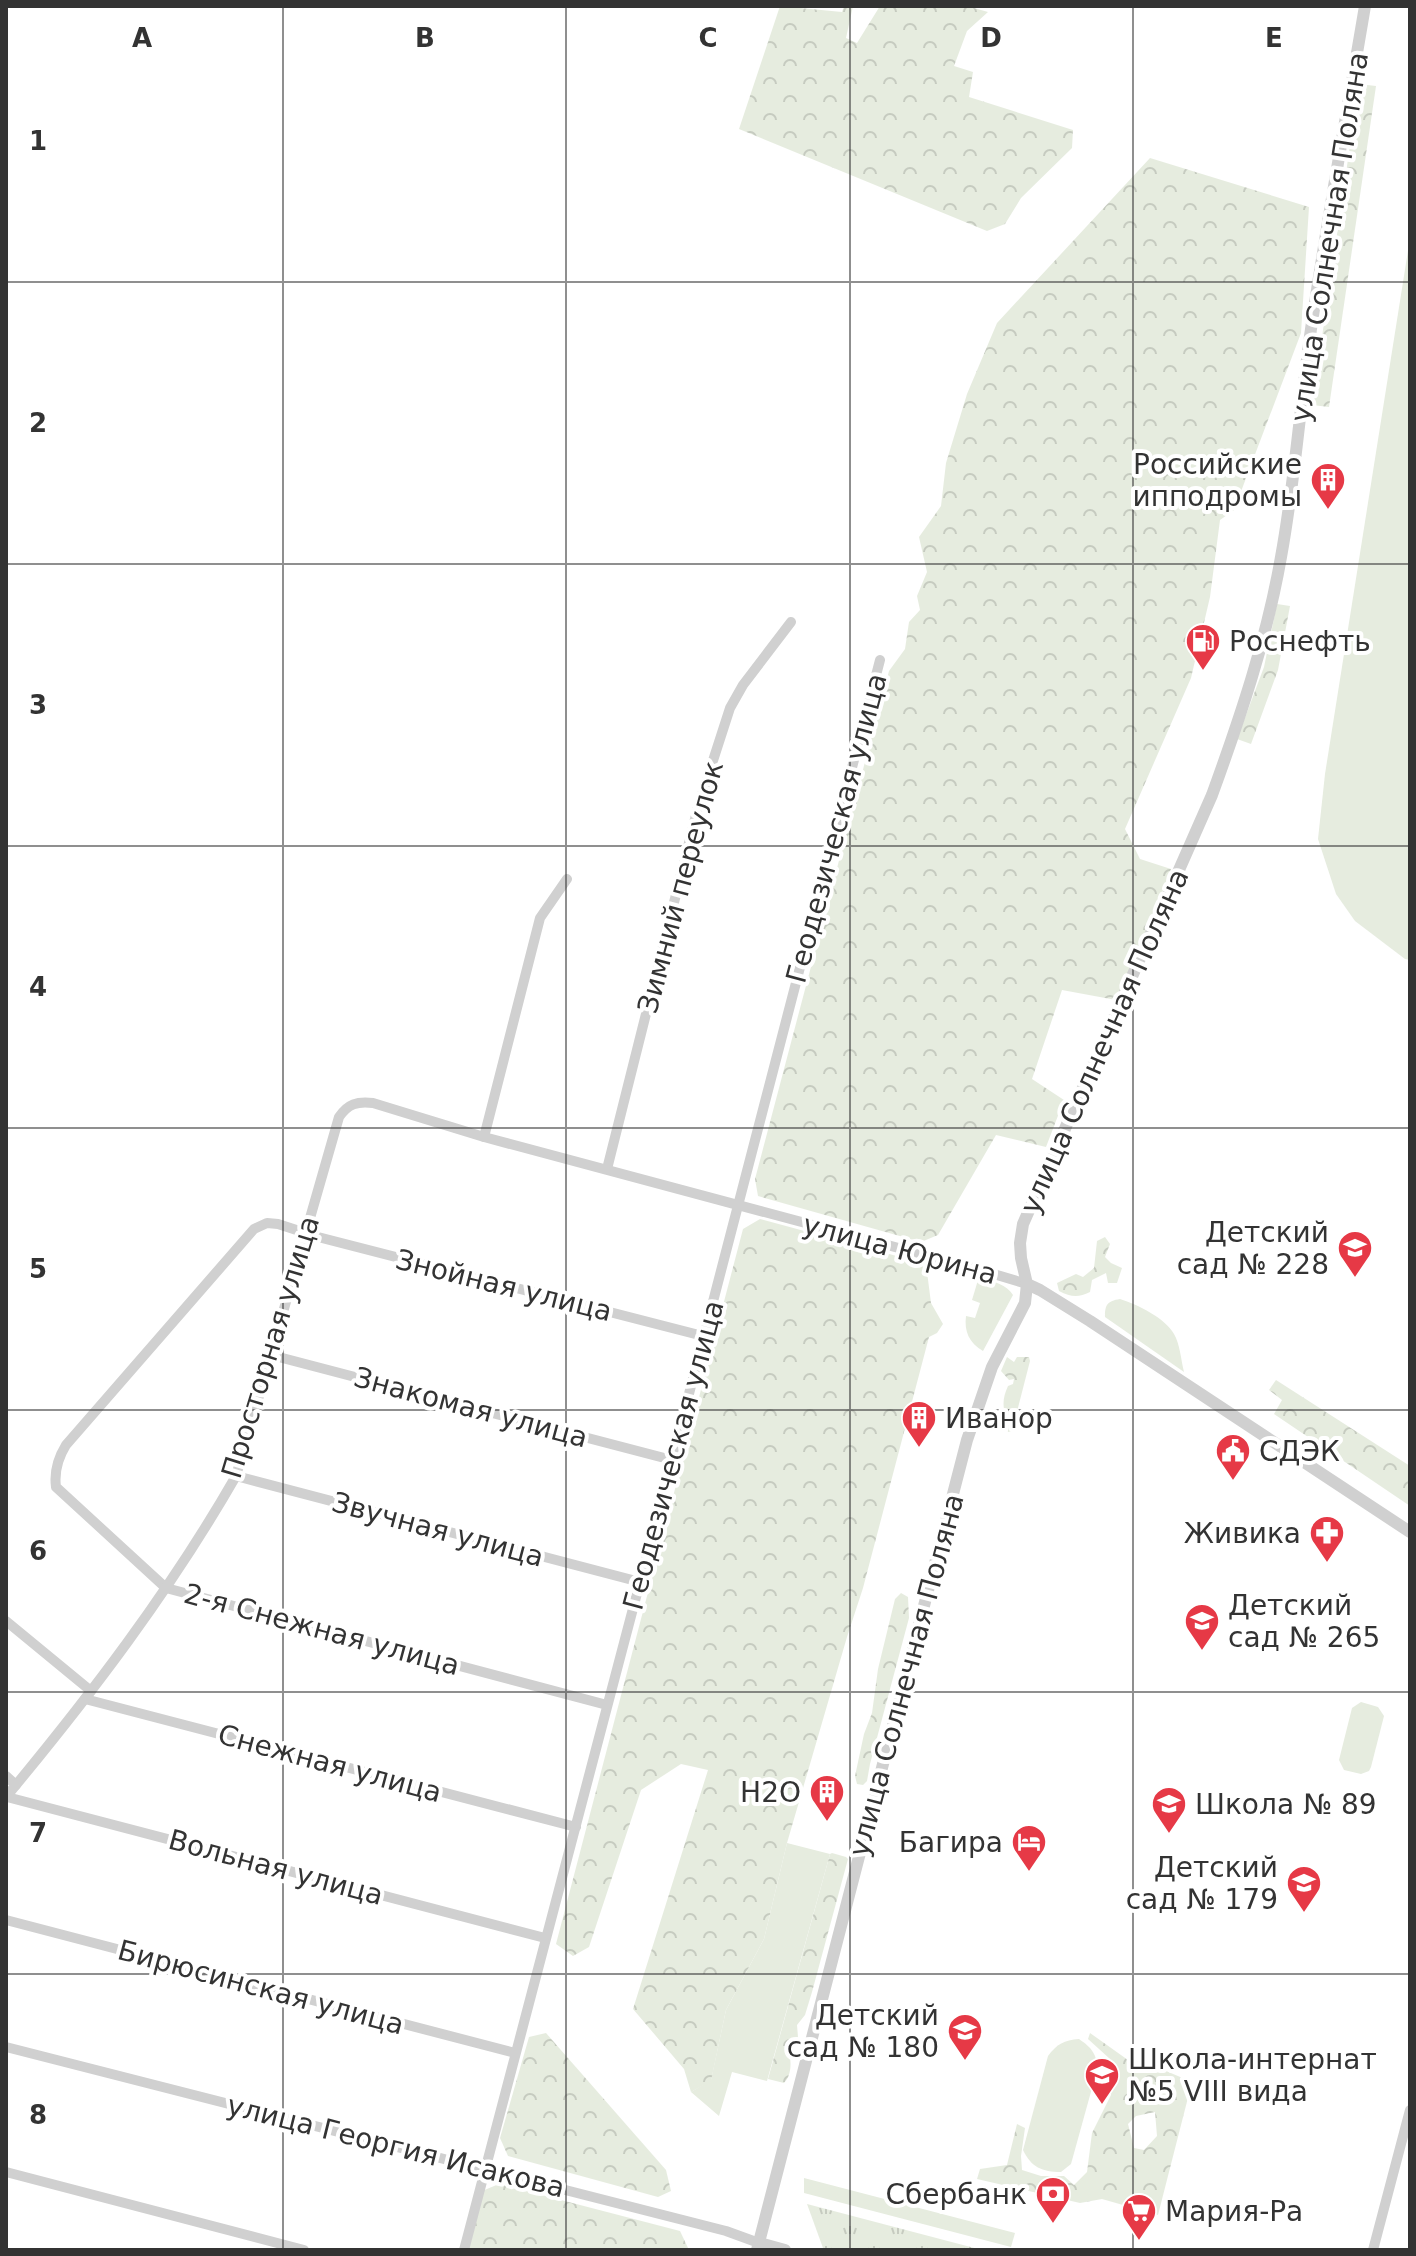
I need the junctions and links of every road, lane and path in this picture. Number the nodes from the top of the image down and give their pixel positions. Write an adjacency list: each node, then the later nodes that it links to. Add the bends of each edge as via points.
1 (1365, 6): 10 (street, улица Солнечная Поляна, via 1311,330 1281,559 1259,650 1212,795 1023,1224 1021,1258)
2 (791, 622): 7 (street, Зимний переулок, via 730,708 698,807)
3 (880, 660): 8 (street, Геодезическая улица)
4 (567, 879): 6 (street, via 540,918)
5 (339, 1117): 6 (street, улица Юрина, via 346,1106 373,1103); 9 (street, Просторная улица)
6 (484, 1137): 7 (street, улица Юрина)
7 (607, 1169): 8 (street, улица Юрина)
8 (738, 1205): 10 (street, улица Юрина); 11 (street, Геодезическая улица)
9 (305, 1234): 11 (street, Знойная улица); 12 (street, Просторная улица); 13 (street, Знойная улица, via 278,1224 254,1229)
10 (1027, 1284): 16 (street, улица Юрина); 33 (street, улица Солнечная Поляна, via 1025,1303 992,1367 971,1424)
11 (703, 1336): 14 (street, Геодезическая улица)
12 (271, 1355): 14 (street, Знакомая улица); 15 (street, Просторная улица)
13 (60, 1455): 18 (street, 2-я Снежная улица, via 56,1487)
14 (672, 1460): 17 (street, Геодезическая улица)
15 (236, 1476): 17 (street, Звучная улица); 18 (street, Просторная улица)
16 (1410, 1532)
17 (640, 1582): 21 (street, Геодезическая улица)
18 (166, 1588): 20 (street, Просторная улица); 21 (street, 2-я Снежная улица)
19 (6, 1621): 20 (street, Снежная улица)
20 (88, 1695): 23 (street, Просторная улица); 25 (street, Снежная улица)
21 (607, 1705): 25 (street, Геодезическая улица)
22 (6, 1776): 23 (street)
23 (16, 1785): 24 (street, Просторная улица)
24 (6, 1797): 27 (street, Вольная улица)
25 (576, 1827): 27 (street, Геодезическая улица)
26 (6, 1920): 29 (street, Бирюсинская улица)
27 (545, 1938): 29 (street, Геодезическая улица)
28 (6, 2047): 31 (street, улица Георгия Исакова)
29 (515, 2053): 31 (street, Геодезическая улица)
30 (1410, 2110): 37 (street)
31 (485, 2169): 33 (street, улица Георгия Исакова, via 726,2231); 35 (street, Геодезическая улица)
32 (6, 2172): 34 (street)
33 (758, 2246): 36 (street, улица Георгия Исакова)
34 (304, 2250)
35 (464, 2250)
36 (785, 2250)
37 (1373, 2250)

